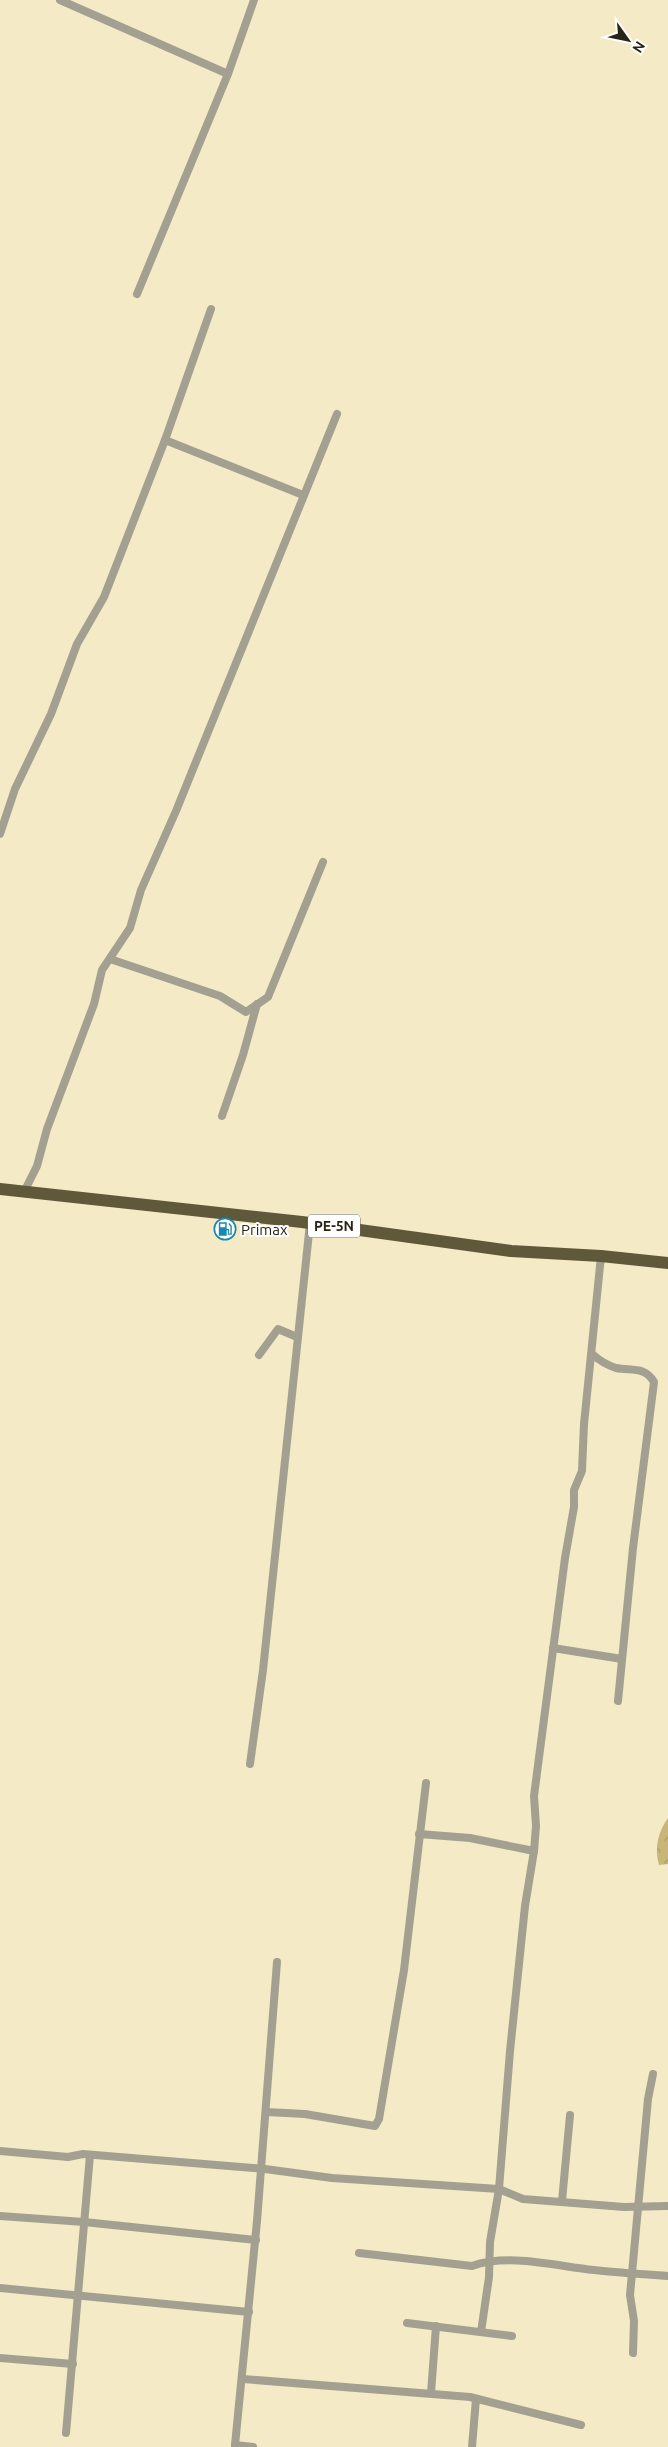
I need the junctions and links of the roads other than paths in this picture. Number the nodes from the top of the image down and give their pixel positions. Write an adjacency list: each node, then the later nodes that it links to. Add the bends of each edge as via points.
1 (61, 0): 3 (street)
2 (254, 0): 3 (street)
3 (228, 74): 4 (street)
4 (137, 294)
5 (211, 309): 7 (street)
6 (337, 414): 8 (street)
7 (165, 440): 8 (street); 9 (street, via 104,597 77,644 51,714 15,789)
8 (303, 495): 11 (street, via 141,890 130,928)
9 (0, 834)
10 (323, 862): 12 (street, via 268,997)
11 (110, 959): 12 (street, via 220,996 246,1012); 15 (street, via 102,970 94,1004 47,1129 37,1166)
12 (257, 1004): 13 (street)
13 (222, 1116)
14 (0, 1189): 15 (highway, PE-5N)
15 (24, 1192): 16 (highway, PE-5N)
16 (310, 1223): 17 (highway, PE-5N, via 502,1250); 19 (street)
17 (602, 1256): 18 (highway, PE-5N); 20 (street)
18 (668, 1263)
19 (298, 1337): 21 (street, via 277,1328); 25 (street)
20 (592, 1354): 22 (street, via 582,1471 574,1490); 23 (street, via 600,1362 615,1368 642,1370 650,1374 654,1382)
21 (259, 1355)
22 (553, 1648): 23 (street); 28 (street, via 534,1796)
23 (622, 1659): 24 (street)
24 (618, 1701)
25 (250, 1764)
26 (426, 1783): 27 (street)
27 (418, 1834): 28 (street, via 470,1838); 31 (street, via 404,1970 379,2119 375,2126 305,2114)
28 (534, 1851): 36 (street, via 525,1906)
29 (277, 1962): 31 (street)
30 (653, 2074): 38 (street)
31 (266, 2112): 35 (street)
32 (570, 2115): 37 (street)
33 (0, 2151): 34 (street, via 68,2157)
34 (90, 2155): 35 (street); 41 (street)
35 (261, 2169): 36 (street, via 332,2178); 42 (street)
36 (499, 2189): 37 (street, via 523,2199); 44 (street)
37 (562, 2201): 38 (street)
38 (638, 2206): 39 (street); 45 (street)
39 (668, 2206)
40 (0, 2216): 41 (street)
41 (84, 2222): 42 (street); 48 (street)
42 (256, 2240): 49 (street)
43 (359, 2253): 44 (street, via 472,2266)
44 (488, 2260): 45 (street); 52 (street, via 489,2277)
45 (632, 2274): 46 (street); 54 (street)
46 (668, 2276)
47 (0, 2288): 48 (street)
48 (79, 2294): 49 (street); 56 (street)
49 (249, 2312): 57 (street)
50 (407, 2323): 51 (street)
51 (436, 2326): 52 (street); 58 (street)
52 (481, 2332): 53 (street)
53 (512, 2336)
54 (633, 2353)
55 (0, 2358): 56 (street)
56 (73, 2364): 61 (street)
57 (243, 2380): 58 (street); 62 (street)
58 (431, 2393): 59 (street)
59 (476, 2399): 60 (street); 64 (street)
60 (581, 2425)
61 (66, 2433)
62 (235, 2446): 63 (street)
63 (253, 2447)
64 (472, 2447)

